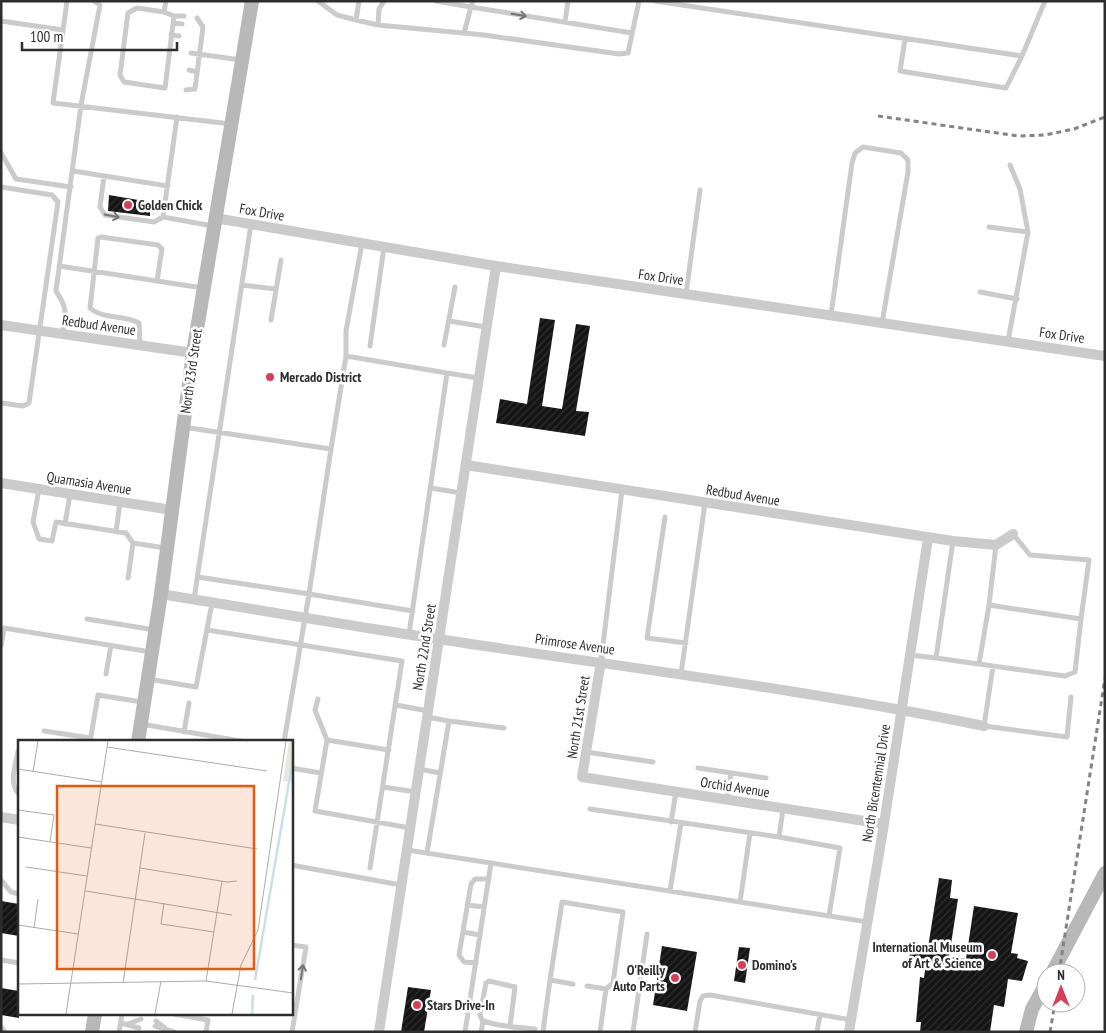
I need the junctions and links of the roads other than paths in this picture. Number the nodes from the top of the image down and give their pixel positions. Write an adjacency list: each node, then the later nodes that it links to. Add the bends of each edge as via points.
1 (67, 1): 26 (lane)
2 (94, 1): 51 (lane, via 100,5)
3 (166, 1): 14 (lane)
4 (252, 1): 39 (main road, North 23rd Street)
5 (318, 1): 18 (lane, via 337,15)
6 (359, 1): 18 (lane)
7 (384, 1): 23 (lane, via 379,9)
8 (568, 1): 20 (lane)
9 (639, 1): 28 (lane)
10 (655, 1): 32 (lane)
11 (1045, 1): 38 (lane)
12 (440, 2): 13 (lane)
13 (472, 4): 20 (lane, one-way to 20); 27 (lane)
14 (164, 12): 15 (lane); 48 (lane, via 137,8 128,13 120,75 124,82)
15 (174, 16): 16 (lane); 21 (lane)
16 (184, 16)
17 (198, 18): 25 (lane)
18 (356, 20): 23 (lane)
19 (1, 21): 26 (lane)
20 (565, 22): 28 (lane)
21 (173, 23): 22 (lane); 29 (lane)
22 (182, 24)
23 (378, 25): 27 (lane)
24 (196, 26): 25 (lane)
25 (204, 27): 33 (lane)
26 (63, 30): 51 (lane, via 53,103)
27 (464, 33): 28 (lane, via 619,54 628,53)
28 (632, 33)
29 (171, 35): 30 (lane); 34 (lane)
30 (179, 36)
31 (194, 38): 33 (lane)
32 (906, 39): 38 (lane); 38 (lane, via 900,71 1006,88)
33 (202, 40): 37 (lane)
34 (170, 50): 35 (lane); 40 (lane)
35 (177, 51)
36 (191, 53): 37 (lane)
37 (200, 54): 39 (lane); 43 (lane)
38 (1022, 56)
39 (242, 60): 53 (main road, North 23rd Street)
40 (168, 66): 41 (lane); 44 (lane)
41 (175, 68)
42 (189, 70): 43 (lane)
43 (197, 72): 47 (lane)
44 (166, 78): 45 (lane); 48 (lane)
45 (173, 80)
46 (188, 82): 47 (lane)
47 (196, 83): 50 (lane, via 195,89)
48 (165, 88): 49 (lane)
49 (172, 88)
50 (186, 90)
51 (81, 105): 52 (lane); 56 (lane)
52 (177, 117): 53 (lane); 58 (lane)
53 (231, 124): 63 (main road, North 23rd Street)
54 (1, 153): 60 (lane, via 16,179)
55 (1010, 164): 66 (lane, via 1020,189)
56 (73, 171): 57 (lane); 60 (lane)
57 (104, 176): 58 (lane); 62 (lane, one-way to 62, via 100,207 105,215 154,222)
58 (168, 186): 62 (lane)
59 (1, 187): 87 (lane, via 52,195 58,202)
60 (71, 187): 70 (lane)
61 (700, 190): 79 (lane)
62 (163, 217): 63 (lane)
63 (215, 222): 64 (street, Fox Drive); 76 (main road, North 23rd Street)
64 (251, 224): 67 (street, Fox Drive); 74 (lane)
65 (989, 227): 66 (lane)
66 (1028, 232): 80 (lane)
67 (362, 243): 68 (street, Fox Drive); 94 (lane, via 346,330)
68 (384, 247): 71 (street, Fox Drive); 92 (lane)
69 (281, 260): 77 (lane)
70 (59, 266): 72 (lane); 88 (lane, via 56,291 66,310)
71 (496, 266): 79 (street, Fox Drive); 86 (street, North 22nd Street)
72 (92, 271): 73 (lane); 73 (lane, via 98,238 158,245 162,249); 90 (lane, via 90,308 95,313 129,318 139,323)
73 (157, 281): 76 (lane)
74 (242, 285): 77 (lane); 100 (lane)
75 (455, 287): 83 (lane)
76 (204, 288): 93 (main road, North 23rd Street)
77 (276, 289): 82 (lane)
78 (980, 292): 80 (lane)
79 (686, 294): 81 (street, Fox Drive)
80 (1017, 299): 89 (lane)
81 (831, 316): 84 (street, Fox Drive); 84 (lane, via 852,162 855,153 863,147 900,153 908,160)
82 (271, 320)
83 (449, 321): 86 (lane); 91 (lane)
84 (882, 323): 89 (street, Fox Drive)
85 (1, 325): 87 (street, Redbud Avenue)
86 (487, 328): 97 (street, North 22nd Street)
87 (39, 330): 88 (street, Redbud Avenue); 98 (lane, via 29,402 23,406)
88 (62, 334): 90 (street, Redbud Avenue)
89 (1008, 342): 95 (street, Fox Drive)
90 (140, 345): 93 (street, Redbud Avenue)
91 (444, 345)
92 (370, 346)
93 (192, 353): 99 (main road, North 23rd Street)
94 (346, 356): 96 (lane); 101 (lane)
95 (1105, 356)
96 (447, 374): 97 (lane); 104 (lane)
97 (479, 378): 102 (street, North 22nd Street)
98 (1, 403)
99 (183, 427): 100 (lane); 111 (main road, North 23rd Street)
100 (220, 432): 101 (lane); 121 (lane)
101 (331, 449): 124 (lane)
102 (466, 465): 106 (street, Redbud Avenue); 107 (street, North 22nd Street)
103 (1, 484): 105 (street, Quamasia Avenue)
104 (431, 488): 107 (lane); 128 (lane)
105 (38, 489): 108 (street, Quamasia Avenue); 113 (lane, via 33,522 40,539 52,541 56,522)
106 (622, 490): 110 (street, Redbud Avenue); 143 (lane)
107 (461, 493): 135 (street, North 22nd Street)
108 (70, 494): 109 (street, Quamasia Avenue); 113 (lane)
109 (120, 502): 111 (street, Quamasia Avenue); 114 (lane)
110 (705, 503): 116 (street, Redbud Avenue); 136 (lane)
111 (172, 510): 120 (main road, North 23rd Street)
112 (665, 517): 136 (lane, via 647,638)
113 (65, 524): 114 (lane)
114 (116, 532): 118 (lane, via 126,533)
115 (1014, 534): 119 (street); 131 (lane, via 1030,555 1089,560)
116 (928, 538): 117 (street, Redbud Avenue); 141 (street, North Bicentennial Drive)
117 (953, 541): 119 (street, Redbud Avenue); 142 (lane)
118 (133, 543): 120 (lane); 122 (lane)
119 (996, 544): 127 (lane)
120 (167, 548): 123 (main road, North 23rd Street)
121 (198, 577): 124 (lane); 125 (lane)
122 (128, 578)
123 (161, 594): 125 (street, Primrose Avenue); 132 (main road, North 23rd Street)
124 (309, 594): 128 (lane); 129 (lane)
125 (194, 600): 126 (street, Primrose Avenue)
126 (212, 602): 129 (street, Primrose Avenue); 133 (lane)
127 (989, 605): 131 (lane); 144 (lane)
128 (412, 611): 134 (lane)
129 (306, 618): 134 (street, Primrose Avenue); 138 (lane)
130 (87, 619): 132 (lane)
131 (1081, 619): 145 (lane, via 1075,672 1065,676)
132 (156, 630): 140 (main road, North 23rd Street)
133 (207, 630): 138 (lane); 148 (lane, via 196,686)
134 (409, 634): 135 (street, Primrose Avenue)
135 (439, 639): 143 (street, Primrose Avenue); 155 (street, North 22nd Street)
136 (686, 643): 147 (lane)
137 (111, 645): 139 (lane, via 4,628); 140 (lane); 146 (lane)
138 (301, 645): 153 (lane, via 402,661); 165 (lane)
139 (1, 646)
140 (152, 652): 148 (main road, North 23rd Street)
141 (910, 655): 142 (lane); 154 (street, North Bicentennial Drive)
142 (936, 658): 144 (lane)
143 (601, 661): 147 (street, Primrose Avenue); 169 (street, North 21st Street)
144 (979, 664): 145 (lane)
145 (993, 666): 158 (lane)
146 (106, 674)
147 (681, 674): 154 (street, Primrose Avenue)
148 (148, 679): 151 (main road, North 23rd Street)
149 (1072, 697): 158 (lane, via 1067,737)
150 (318, 699): 166 (lane, via 315,710)
151 (144, 702): 157 (main road, North 23rd Street); 162 (lane, via 98,695)
152 (189, 703): 161 (lane)
153 (396, 705): 155 (lane); 167 (lane)
154 (901, 709): 158 (street, Primrose Avenue); 191 (street, North Bicentennial Drive)
155 (428, 714): 156 (lane); 173 (street, North 22nd Street)
156 (449, 721): 159 (lane); 175 (lane)
157 (140, 724): 161 (lane); 163 (main road, North 23rd Street)
158 (984, 726)
159 (504, 728)
160 (44, 731): 162 (lane)
161 (184, 732): 164 (lane)
162 (91, 740)
163 (138, 740)
164 (234, 740)
165 (284, 740)
166 (327, 740): 167 (lane); 174 (lane)
167 (389, 750): 179 (lane)
168 (18, 751): 182 (lane, via 13,782)
169 (586, 752): 170 (lane); 177 (street, North 21st Street)
170 (653, 762)
171 (292, 768): 174 (lane)
172 (698, 768): 176 (lane)
173 (419, 769): 175 (lane); 180 (street, North 22nd Street)
174 (322, 773): 189 (lane, via 315,811)
175 (440, 773): 196 (lane)
176 (731, 773): 178 (lane); 183 (lane)
177 (582, 777): 181 (street, Orchid Avenue)
178 (766, 778)
179 (383, 787): 180 (lane); 189 (lane)
180 (416, 792): 192 (street, North 22nd Street)
181 (676, 792): 183 (street, Orchid Avenue); 188 (lane)
182 (18, 793)
183 (727, 800): 184 (street, Orchid Avenue)
184 (783, 808): 191 (street, Orchid Avenue); 194 (lane)
185 (590, 809): 188 (lane)
186 (1, 817): 187 (street)
187 (18, 820)
188 (671, 822): 190 (lane)
189 (378, 823): 192 (lane); 199 (lane)
190 (681, 823): 193 (lane); 204 (lane)
191 (884, 824): 210 (street, North Bicentennial Drive)
192 (410, 828): 195 (street, North 22nd Street)
193 (750, 833): 194 (lane); 206 (lane)
194 (779, 838): 209 (lane, via 840,848)
195 (407, 850): 196 (lane); 203 (street, North 22nd Street)
196 (427, 853): 197 (lane)
197 (491, 863): 201 (lane); 204 (lane)
198 (292, 865): 203 (lane)
199 (370, 868)
200 (1105, 873): 218 (main road)
201 (489, 879): 207 (lane, via 474,879); 208 (lane)
202 (1, 880): 205 (lane, via 11,892)
203 (402, 885): 244 (street, North 22nd Street)
204 (670, 891): 206 (lane)
205 (18, 894)
206 (740, 902): 209 (lane)
207 (467, 905): 208 (lane); 211 (lane)
208 (484, 908): 213 (lane)
209 (829, 916): 210 (lane)
210 (868, 922): 229 (street, North Bicentennial Drive)
211 (463, 932): 213 (lane); 217 (lane, via 460,960)
212 (647, 934): 250 (lane)
213 (480, 935): 217 (lane)
214 (292, 945): 243 (lane, one-way to 214, via 306,947)
215 (1, 960): 216 (lane)
216 (18, 962)
217 (476, 963): 245 (lane)
218 (1057, 963)
219 (550, 980): 220 (lane); 222 (lane, via 562,902 623,912 613,983); 238 (lane)
220 (573, 984)
221 (586, 986): 222 (lane)
222 (606, 989): 249 (lane)
223 (1036, 1002): 254 (main road)
224 (820, 1014): 229 (lane); 251 (lane, via 703,996); 252 (lane)
225 (95, 1016): 240 (main road)
226 (122, 1016): 230 (lane)
227 (185, 1016): 242 (lane, via 208,1020)
228 (483, 1020): 234 (lane); 234 (lane, via 480,1015 486,982 512,985 516,991); 246 (lane)
229 (851, 1020): 253 (street, North Bicentennial Drive)
230 (121, 1023): 231 (lane); 241 (lane)
231 (128, 1024): 232 (lane); 232 (lane)
232 (139, 1025)
233 (155, 1026): 236 (lane); 236 (lane)
234 (508, 1026): 237 (lane); 247 (lane)
235 (1, 1027): 239 (lane)
236 (170, 1031)
237 (535, 1031): 238 (lane)
238 (543, 1031): 248 (lane)
239 (5, 1032)
240 (92, 1032)
241 (120, 1032)
242 (206, 1032)
243 (292, 1032)
244 (379, 1032)
245 (465, 1032)
246 (481, 1032)
247 (506, 1032)
248 (550, 1032)
249 (600, 1032)
250 (633, 1032)
251 (695, 1032)
252 (817, 1032)
253 (849, 1032)
254 (1026, 1032)

